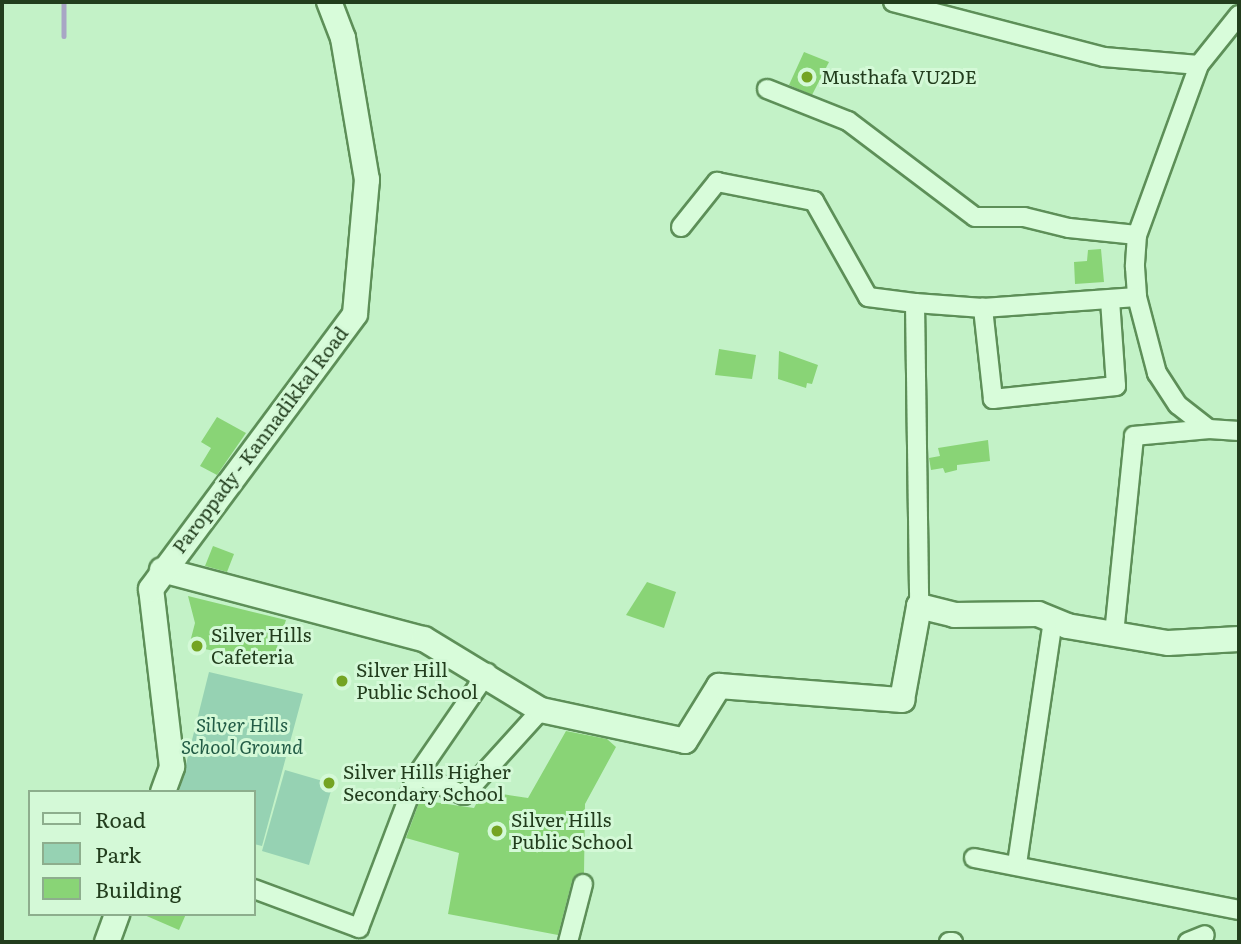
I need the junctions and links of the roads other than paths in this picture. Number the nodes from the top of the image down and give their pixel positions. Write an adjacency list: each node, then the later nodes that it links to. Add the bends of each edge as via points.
1 (329, 2): 15 (street, Paroppady - Kannadikkal Road, via 343,38 367,180 355,314)
2 (894, 2): 3 (street)
3 (928, 7): 5 (street, via 1104,57)
4 (1239, 15): 5 (street)
5 (1199, 65): 8 (street)
6 (768, 89): 8 (street, via 848,121 975,217 1024,217 1069,228)
7 (681, 227): 11 (street, via 717,182 814,201 868,297)
8 (1137, 235): 9 (street)
9 (1137, 297): 10 (street); 13 (street, via 1157,373 1178,405)
10 (1110, 300): 12 (street); 12 (street, via 1116,386 993,399)
11 (915, 303): 12 (street); 16 (street)
12 (983, 309)
13 (1209, 429): 14 (street); 18 (street, via 1134,436)
14 (1239, 431)
15 (162, 570): 20 (street, via 424,639); 23 (street, Paroppady - Kannadikkal Road, via 151,589 172,767)
16 (919, 606): 17 (street, via 954,615 1038,614); 21 (street, via 902,700 719,686 685,741)
17 (1053, 620): 18 (street); 25 (street)
18 (1114, 634): 19 (street, via 1168,643)
19 (1239, 639)
20 (487, 673): 21 (street); 22 (street)
21 (541, 710): 22 (street, via 464,795)
22 (417, 775): 27 (street, via 359,929)
23 (164, 790)
24 (974, 858): 25 (street)
25 (1017, 864): 28 (street)
26 (583, 884): 31 (street)
27 (256, 890)
28 (1239, 910)
29 (116, 916): 30 (street)
30 (107, 942)
31 (568, 942)

